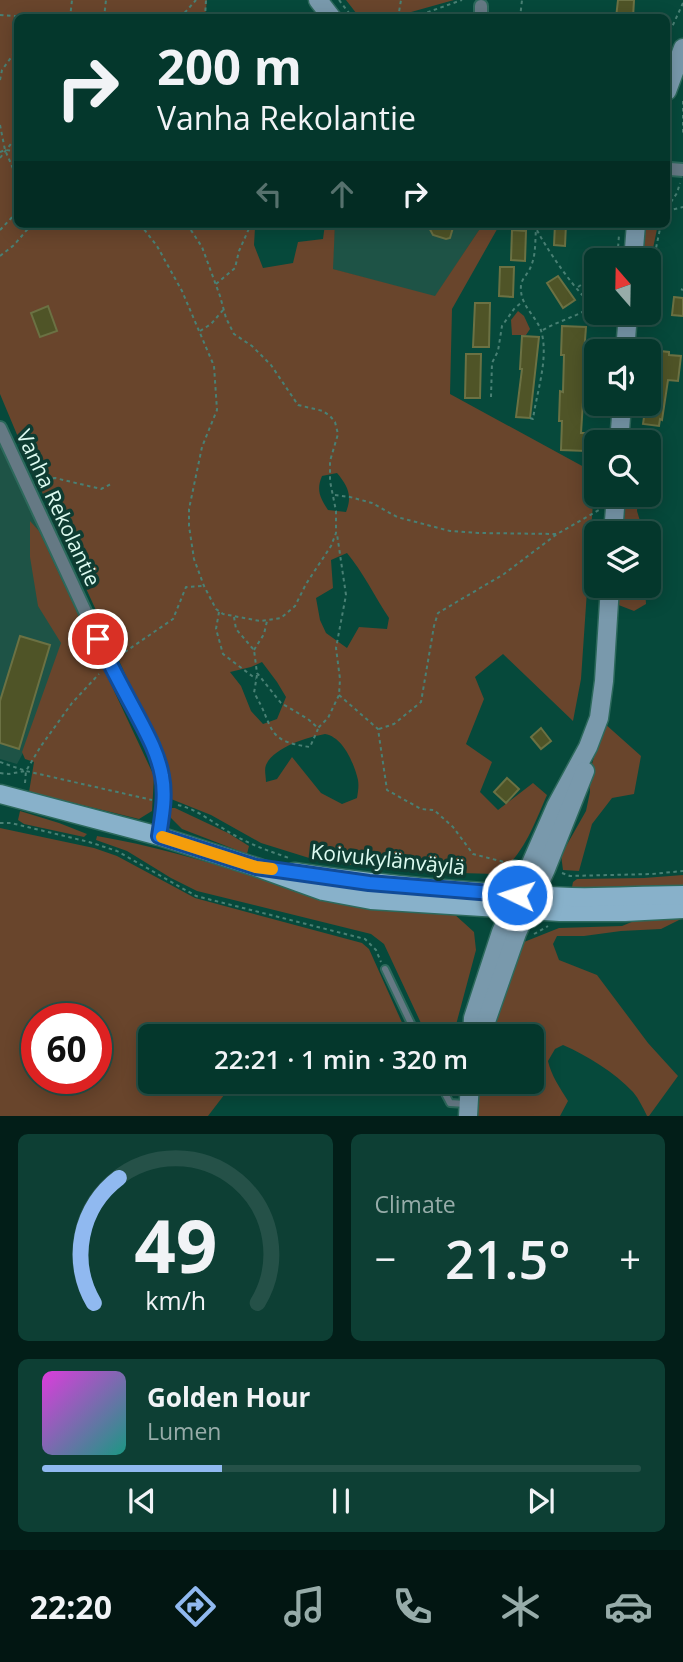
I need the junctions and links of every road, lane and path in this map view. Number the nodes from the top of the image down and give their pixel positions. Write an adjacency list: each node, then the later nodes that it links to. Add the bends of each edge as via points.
1 (196, 0): 6 (path)
2 (318, 0): 7 (main road)
3 (339, 0): 8 (path)
4 (462, 0): 9 (path)
5 (683, 3): 10 (path)
6 (184, 14)
7 (329, 14)
8 (351, 14)
9 (423, 14)
10 (670, 31)
11 (683, 48): 14 (main road)
12 (14, 54): 13 (path)
13 (0, 80)
14 (670, 83)
15 (683, 101): 17 (path)
16 (0, 125): 19 (path)
17 (683, 136)
18 (14, 140): 19 (path)
19 (5, 150): 20 (path); 21 (path); 22 (path); 23 (path)
20 (14, 151)
21 (0, 152)
22 (0, 158)
23 (14, 171)
24 (675, 171): 25 (path, via 677,193)
25 (670, 205)
26 (14, 215): 34 (path)
27 (29, 228): 41 (path)
28 (143, 228): 36 (path)
29 (146, 228): 36 (path)
30 (190, 228): 43 (path)
31 (249, 228): 43 (path, via 235,268)
32 (636, 228): 39 (main road)
33 (661, 228): 40 (path)
34 (0, 229)
35 (536, 229): 44 (path); 46 (path, via 531,268 521,285)
36 (145, 231): 50 (path, via 182,291)
37 (619, 236): 38 (path)
38 (618, 248)
39 (634, 248)
40 (657, 248)
41 (0, 256)
42 (584, 283): 44 (path)
43 (216, 284): 47 (path)
44 (577, 288): 45 (path)
45 (584, 296)
46 (523, 301): 49 (path); 57 (path, via 502,326 492,363)
47 (224, 308): 50 (path); 62 (path, via 234,334 271,365 298,405 323,411 335,422 338,434 330,461)
48 (584, 311): 49 (path)
49 (542, 330): 52 (path)
50 (199, 331): 66 (path, via 214,366 217,410 202,447 189,509 194,559)
51 (539, 345): 52 (path)
52 (543, 345): 53 (path)
53 (543, 363): 54 (path); 56 (path)
54 (537, 364)
55 (534, 382): 56 (path)
56 (539, 382): 58 (path)
57 (491, 397)
58 (530, 418)
59 (0, 429): 60 (street, Vanha Rekolantie)
60 (24, 480): 61 (path, via 55,478 101,489); 72 (street, Vanha Rekolantie)
61 (111, 484)
62 (333, 495): 64 (path); 65 (path, via 372,503 397,517 450,531)
63 (600, 509): 65 (path)
64 (337, 533): 70 (path, via 295,606 281,618); 75 (path, via 346,595 336,648)
65 (557, 534): 77 (path, via 504,574 438,612 421,702 394,724)
66 (204, 586): 68 (path); 72 (path, via 186,587 173,619)
67 (602, 598): 91 (main road, via 599,718 584,774)
68 (219, 611): 69 (path); 74 (path, via 216,629 223,654)
69 (233, 616): 70 (path); 71 (path, via 236,629)
70 (267, 620): 71 (path)
71 (254, 650): 73 (path)
72 (109, 663): 79 (path, via 72,703); 83 (street, Vanha Rekolantie, via 152,742 163,779)
73 (257, 673): 74 (path); 76 (path, via 281,703)
74 (256, 679): 76 (path, via 254,693 278,739 310,747)
75 (339, 695): 76 (path); 77 (path)
76 (318, 728)
77 (378, 729): 87 (path, via 387,790 421,809 434,810 473,854)
78 (0, 762): 79 (path)
79 (26, 771): 80 (path); 81 (path); 83 (path)
80 (0, 773)
81 (24, 788)
82 (0, 794): 85 (main road, Koivukylänväylä)
83 (164, 803): 85 (street, Vanha Rekolantie); 86 (path, via 184,807 259,848)
84 (0, 824): 93 (path, via 117,850 196,896 365,939)
85 (159, 836): 91 (main road, Koivukylänväylä, via 323,891 371,900)
86 (297, 860)
87 (520, 866)
88 (558, 871): 89 (path, via 570,876)
89 (683, 871)
90 (683, 895): 91 (main road, Koivukylänväylä)
91 (522, 902): 92 (main road, Koivukylänväylä, via 625,912); 95 (main road, via 501,932); 96 (main road, via 517,933)
92 (683, 909)
93 (385, 969): 94 (lane)
94 (410, 1024)
95 (473, 1024)
96 (485, 1024)
97 (445, 1094): 98 (lane, via 450,1103)
98 (468, 1110)

